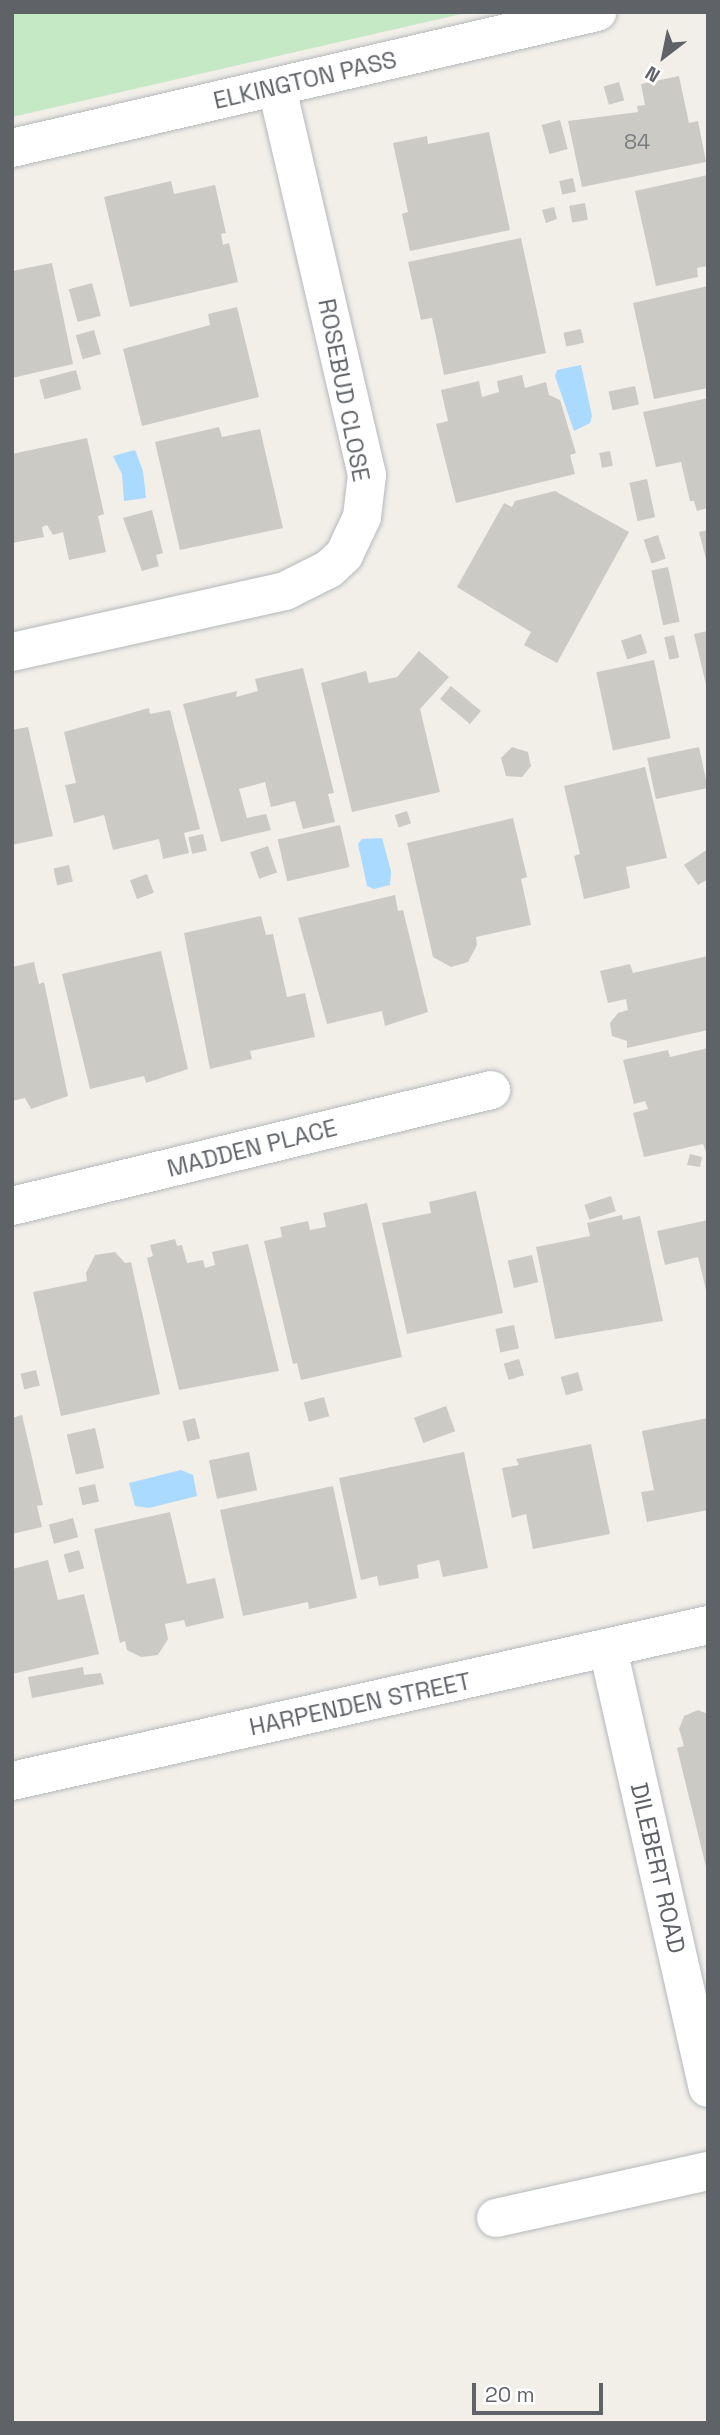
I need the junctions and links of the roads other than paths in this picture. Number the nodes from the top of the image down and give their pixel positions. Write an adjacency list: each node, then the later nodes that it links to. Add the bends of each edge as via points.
1 (597, 12): 2 (street, ELKINGTON PASS)
2 (277, 87): 3 (street, ELKINGTON PASS); 4 (street, ROSEBUD CLOSE, via 367,475 362,517 344,555 329,569 285,591)
3 (12, 148)
4 (12, 652)
5 (491, 1090): 6 (street, MADDEN PLACE)
6 (12, 1206)
7 (708, 1625): 8 (street, HARPENDEN STREET)
8 (608, 1649): 9 (street, HARPENDEN STREET); 10 (street, DILEBERT ROAD)
9 (12, 1781)
10 (708, 2088)
11 (708, 2171): 12 (street)
12 (496, 2218)

